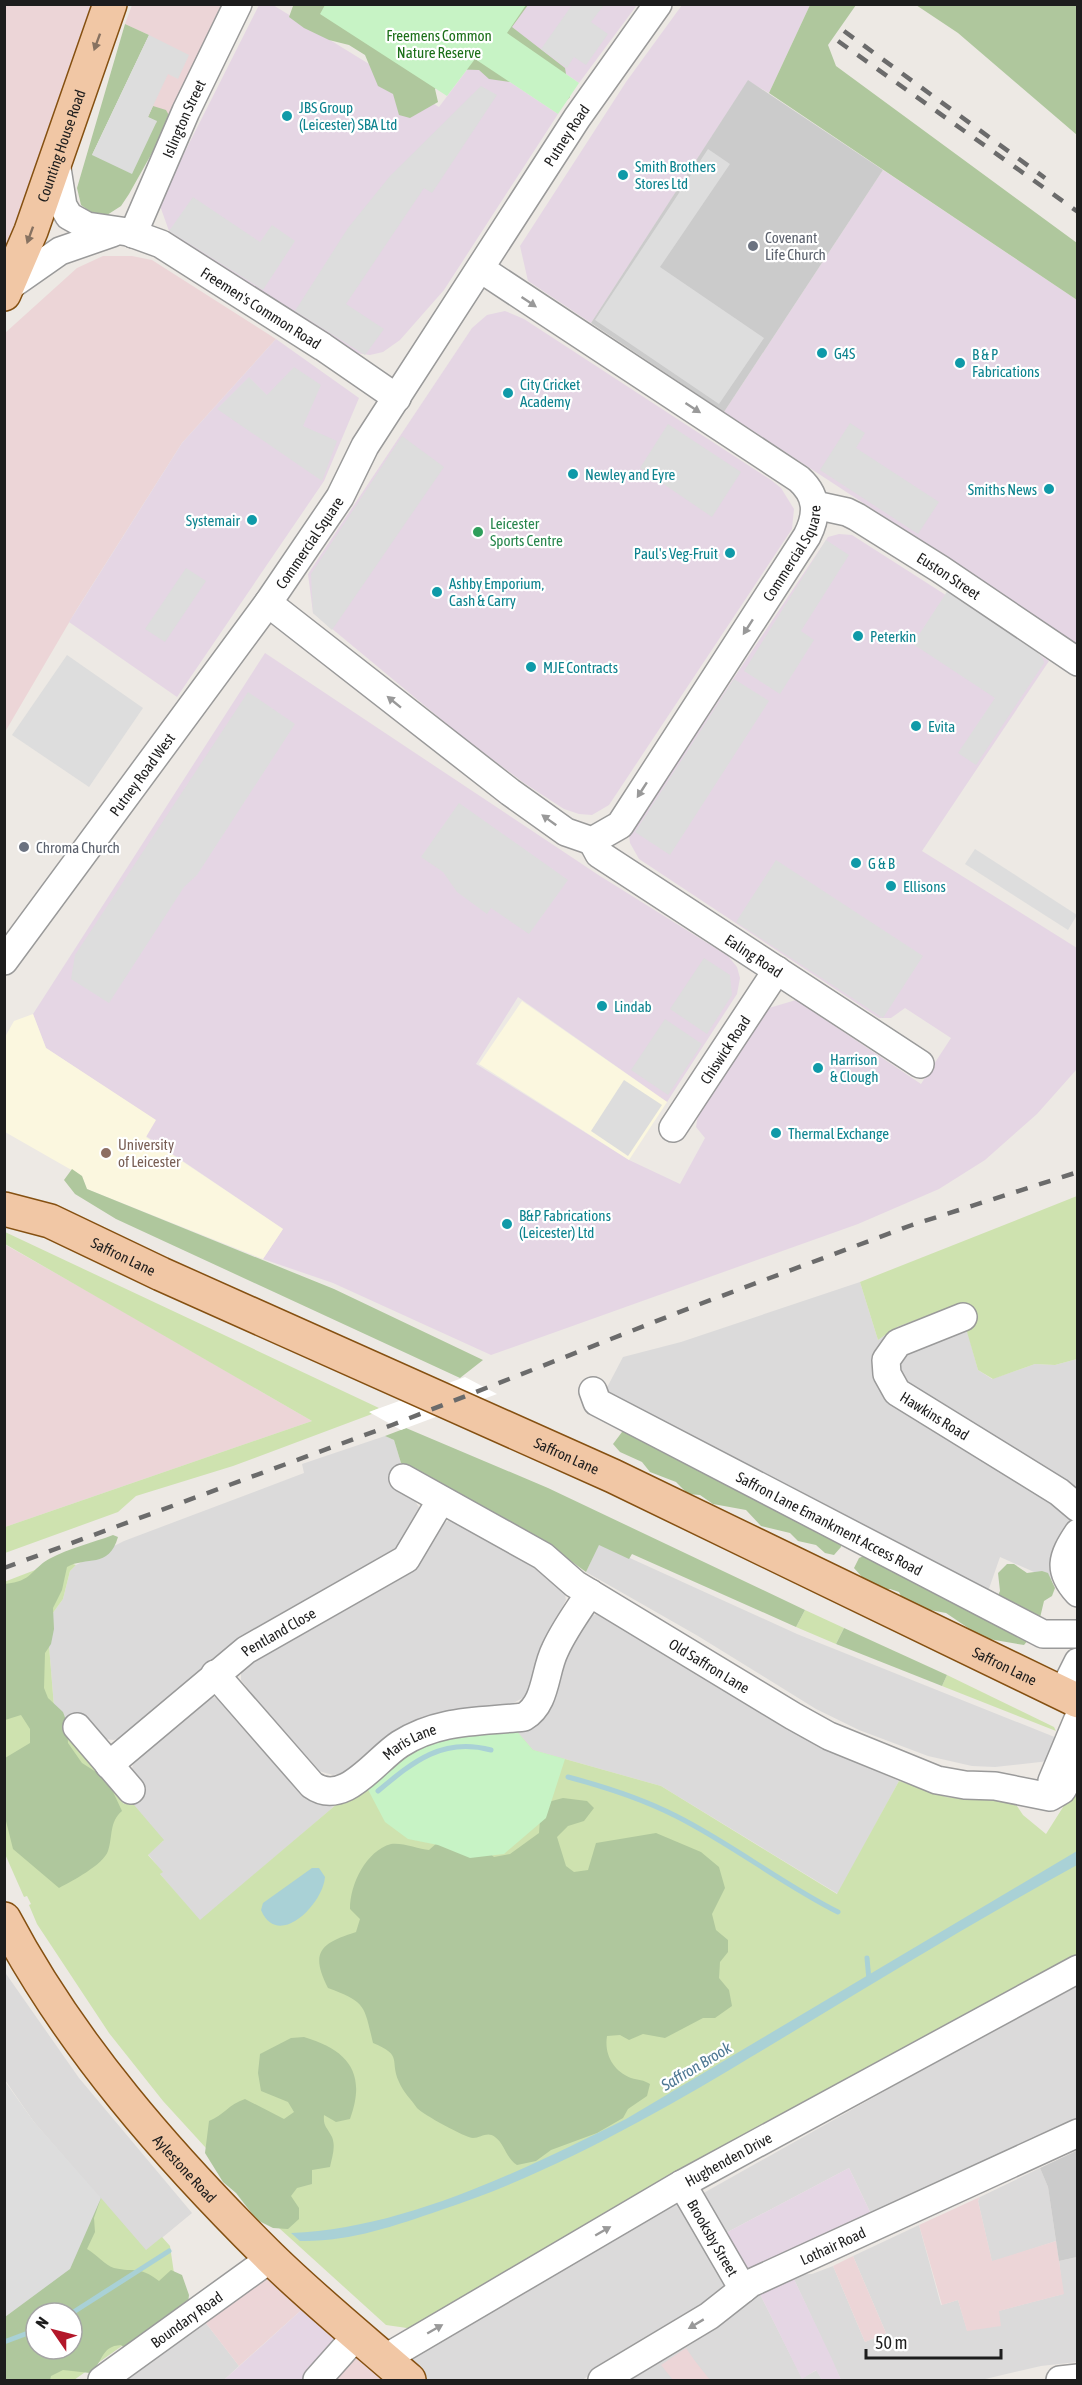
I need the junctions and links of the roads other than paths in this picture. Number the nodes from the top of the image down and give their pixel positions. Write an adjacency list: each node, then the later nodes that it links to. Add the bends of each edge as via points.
1 (110, 4): 4 (main road, Counting House Road, one-way to 4)
2 (238, 4): 5 (street, Islington Street)
3 (658, 4): 6 (street, Putney Road, via 577,118)
4 (56, 162): 5 (street, Freemen's Common Road, via 63,206 69,216 87,226); 7 (main road, Counting House Road, one-way to 7)
5 (126, 232): 7 (street, via 60,251); 8 (street, Freemen's Common Road, via 161,244)
6 (481, 269): 8 (street, Commercial Square); 9 (street, Commercial Square, one-way to 9, via 799,479 813,496)
7 (7, 290)
8 (397, 398): 10 (street, Commercial Square, via 365,446 340,497)
9 (814, 505): 11 (street, Euston Street, via 857,517); 12 (street, Commercial Square, one-way to 12, via 807,536 620,825)
10 (268, 603): 12 (street, Commercial Square, one-way to 10, via 566,832 510,792); 13 (street, Putney Road West)
11 (1077, 662)
12 (592, 841): 14 (street, Ealing Road, via 599,854)
13 (4, 961)
14 (777, 970): 15 (street, Ealing Road); 16 (street, Chiswick Road)
15 (920, 1064)
16 (673, 1128)
17 (4, 1185): 19 (main road, Saffron Lane)
18 (4, 1209): 19 (main road, Saffron Lane)
19 (50, 1221): 31 (main road, Saffron Lane, via 613,1476)
20 (963, 1317): 24 (street, Hawkins Road, via 898,1343 886,1360 891,1383 908,1400 1059,1492)
21 (593, 1391): 28 (street, Saffron Lane Emankment Access Road, via 597,1402 1043,1634)
22 (402, 1478): 23 (street, Old Saffron Lane)
23 (441, 1500): 26 (street, Old Saffron Lane, via 543,1556); 30 (street, Pentland Close, via 412,1551 396,1566 260,1641)
24 (1077, 1508)
25 (1077, 1533): 27 (street, via 1064,1560 1063,1572)
26 (590, 1593): 30 (street, Maris Lane, via 554,1652 533,1712 524,1717 453,1722 425,1730 399,1744 337,1792 312,1785); 36 (street, Old Saffron Lane, via 829,1736 937,1780)
27 (1077, 1593)
28 (1077, 1634)
29 (1077, 1662): 31 (street)
30 (215, 1674): 34 (street, Pentland Close)
31 (1072, 1705): 36 (street, via 1052,1781)
32 (77, 1727): 34 (street)
33 (1077, 1762): 36 (street, via 1057,1795)
34 (109, 1765): 35 (street)
35 (131, 1790)
36 (1041, 1796)
37 (4, 1919): 41 (main road, Aylestone Road, via 115,2086 176,2159)
38 (1077, 1969): 40 (street, Hughenden Drive)
39 (1077, 2133): 42 (street, Lothair Road)
40 (682, 2184): 42 (street, Brooksby Street); 44 (street, Hughenden Drive, one-way to 40)
41 (271, 2258): 43 (main road, Aylestone Road); 46 (street, Boundary Road)
42 (743, 2289): 49 (street, Lothair Road, one-way to 49, via 709,2316)
43 (357, 2335): 44 (main road, Aylestone Road); 47 (street)
44 (384, 2359): 48 (main road, Aylestone Road)
45 (1077, 2378): 50 (street)
46 (102, 2380)
47 (317, 2380)
48 (409, 2380)
49 (602, 2380)
50 (1060, 2380)

